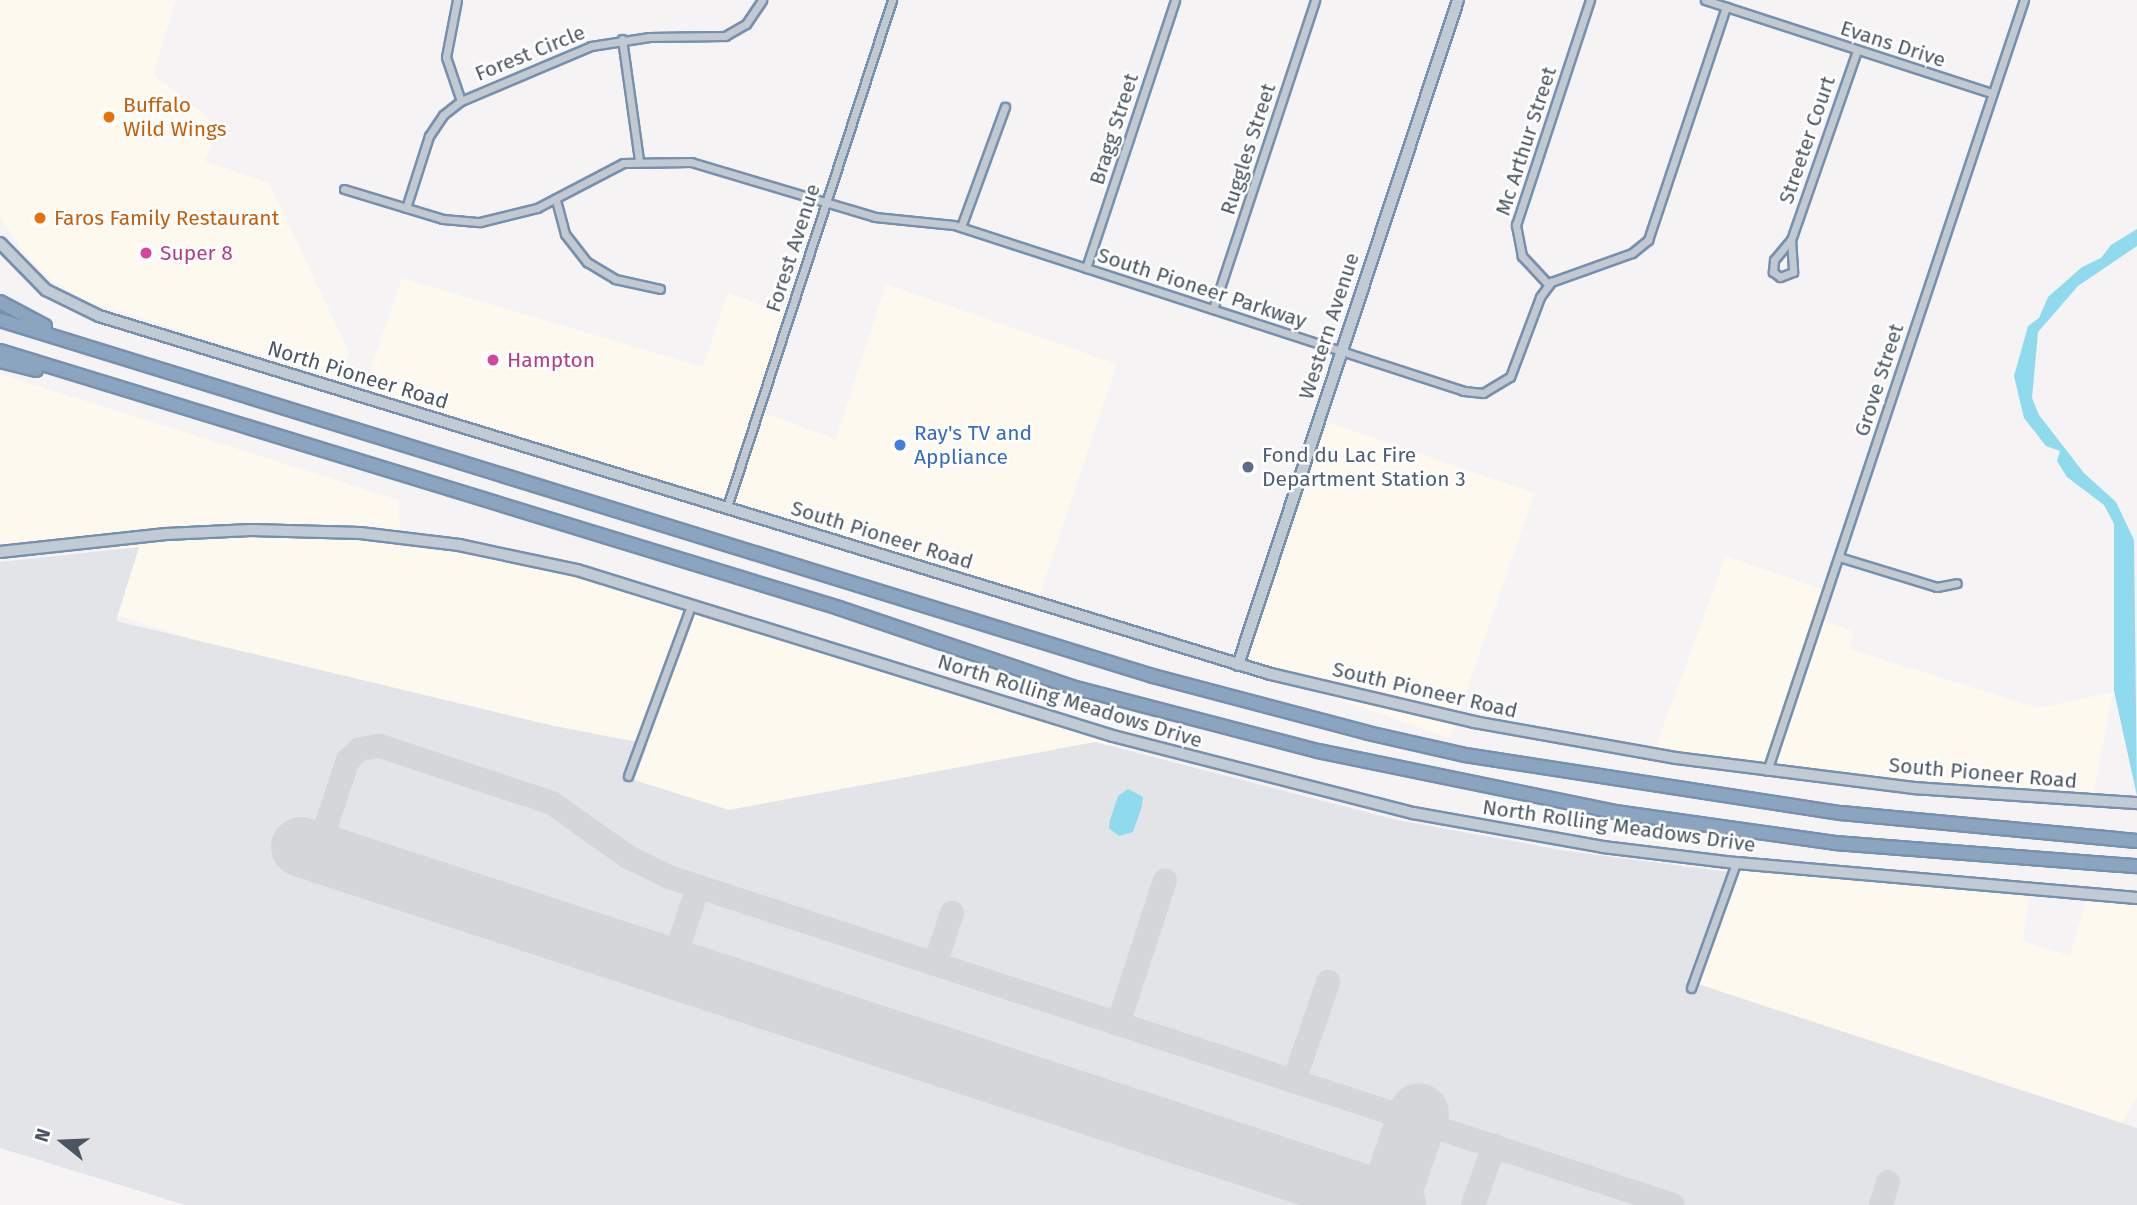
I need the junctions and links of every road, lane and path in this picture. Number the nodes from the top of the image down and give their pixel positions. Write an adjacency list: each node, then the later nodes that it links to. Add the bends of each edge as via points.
1 (457, 0): 14 (street, via 446,57)
2 (762, 0): 11 (street, Forest Circle, via 746,24 723,36)
3 (892, 0): 19 (street, Forest Avenue)
4 (1175, 0): 24 (street, Bragg Street)
5 (1315, 0): 28 (street, Ruggles Street)
6 (1458, 0): 32 (main road, Western Avenue)
7 (1590, 0): 25 (street, Mc Arthur Street, via 1516,225 1522,256)
8 (1705, 0): 10 (street, Evans Drive)
9 (2024, 0): 13 (street, Grove Street)
10 (1726, 7): 12 (street, Evans Drive); 25 (street, via 1648,240 1632,253)
11 (622, 40): 14 (street, Forest Circle, via 558,57); 16 (street)
12 (1857, 51): 13 (street, Evans Drive); 22 (street, Streeter Court)
13 (1992, 93): 37 (street, Grove Street)
14 (461, 101): 20 (street, Forest Circle, via 429,136)
15 (1005, 107): 21 (street)
16 (639, 160): 18 (street, South Pioneer Parkway, via 604,170); 19 (street, South Pioneer Parkway, via 697,163)
17 (344, 189): 20 (street, South Pioneer Parkway)
18 (556, 200): 20 (street, South Pioneer Parkway, via 519,215 480,222 450,220); 26 (street, via 565,234 585,260 615,279)
19 (826, 202): 21 (street, South Pioneer Parkway, via 879,218 935,221); 35 (street, Forest Avenue)
20 (406, 208)
21 (961, 228): 24 (street, South Pioneer Parkway)
22 (1791, 240): 22 (street, Streeter Court, via 1774,260 1773,272 1780,277 1793,272)
23 (0, 243): 35 (main road, North Pioneer Road, via 46,290 99,316)
24 (1086, 268): 28 (street, South Pioneer Parkway)
25 (1549, 285): 32 (street, South Pioneer Parkway, via 1540,297 1513,372 1489,391 1464,391)
26 (660, 289)
27 (0, 302): 30 (highway)
28 (1213, 309): 32 (street, South Pioneer Parkway)
29 (0, 320): 30 (highway)
30 (64, 336): 44 (highway, via 1139,672 1368,733 1478,758 1840,813)
31 (0, 351): 34 (highway)
32 (1341, 351): 40 (main road, Western Avenue)
33 (0, 361): 34 (highway)
34 (179, 408): 46 (highway, via 839,608 1072,687 1398,770 1615,812 1835,843)
35 (727, 507): 40 (main road, South Pioneer Road)
36 (0, 552): 39 (main road, North Rolling Meadows Drive, via 209,531 372,534 532,559)
37 (1839, 557): 38 (street, via 1937,587); 41 (street, Grove Street)
38 (1957, 583)
39 (691, 606): 42 (street); 45 (main road, North Rolling Meadows Drive, via 1114,736 1295,786 1504,831)
40 (1238, 665): 41 (main road, South Pioneer Road, via 1486,724)
41 (1767, 771): 43 (main road, South Pioneer Road, via 1970,793)
42 (628, 776)
43 (2132, 803)
44 (2137, 841)
45 (1736, 863): 47 (main road, North Rolling Meadows Drive); 48 (street)
46 (2132, 866)
47 (2137, 898)
48 (1691, 988)

